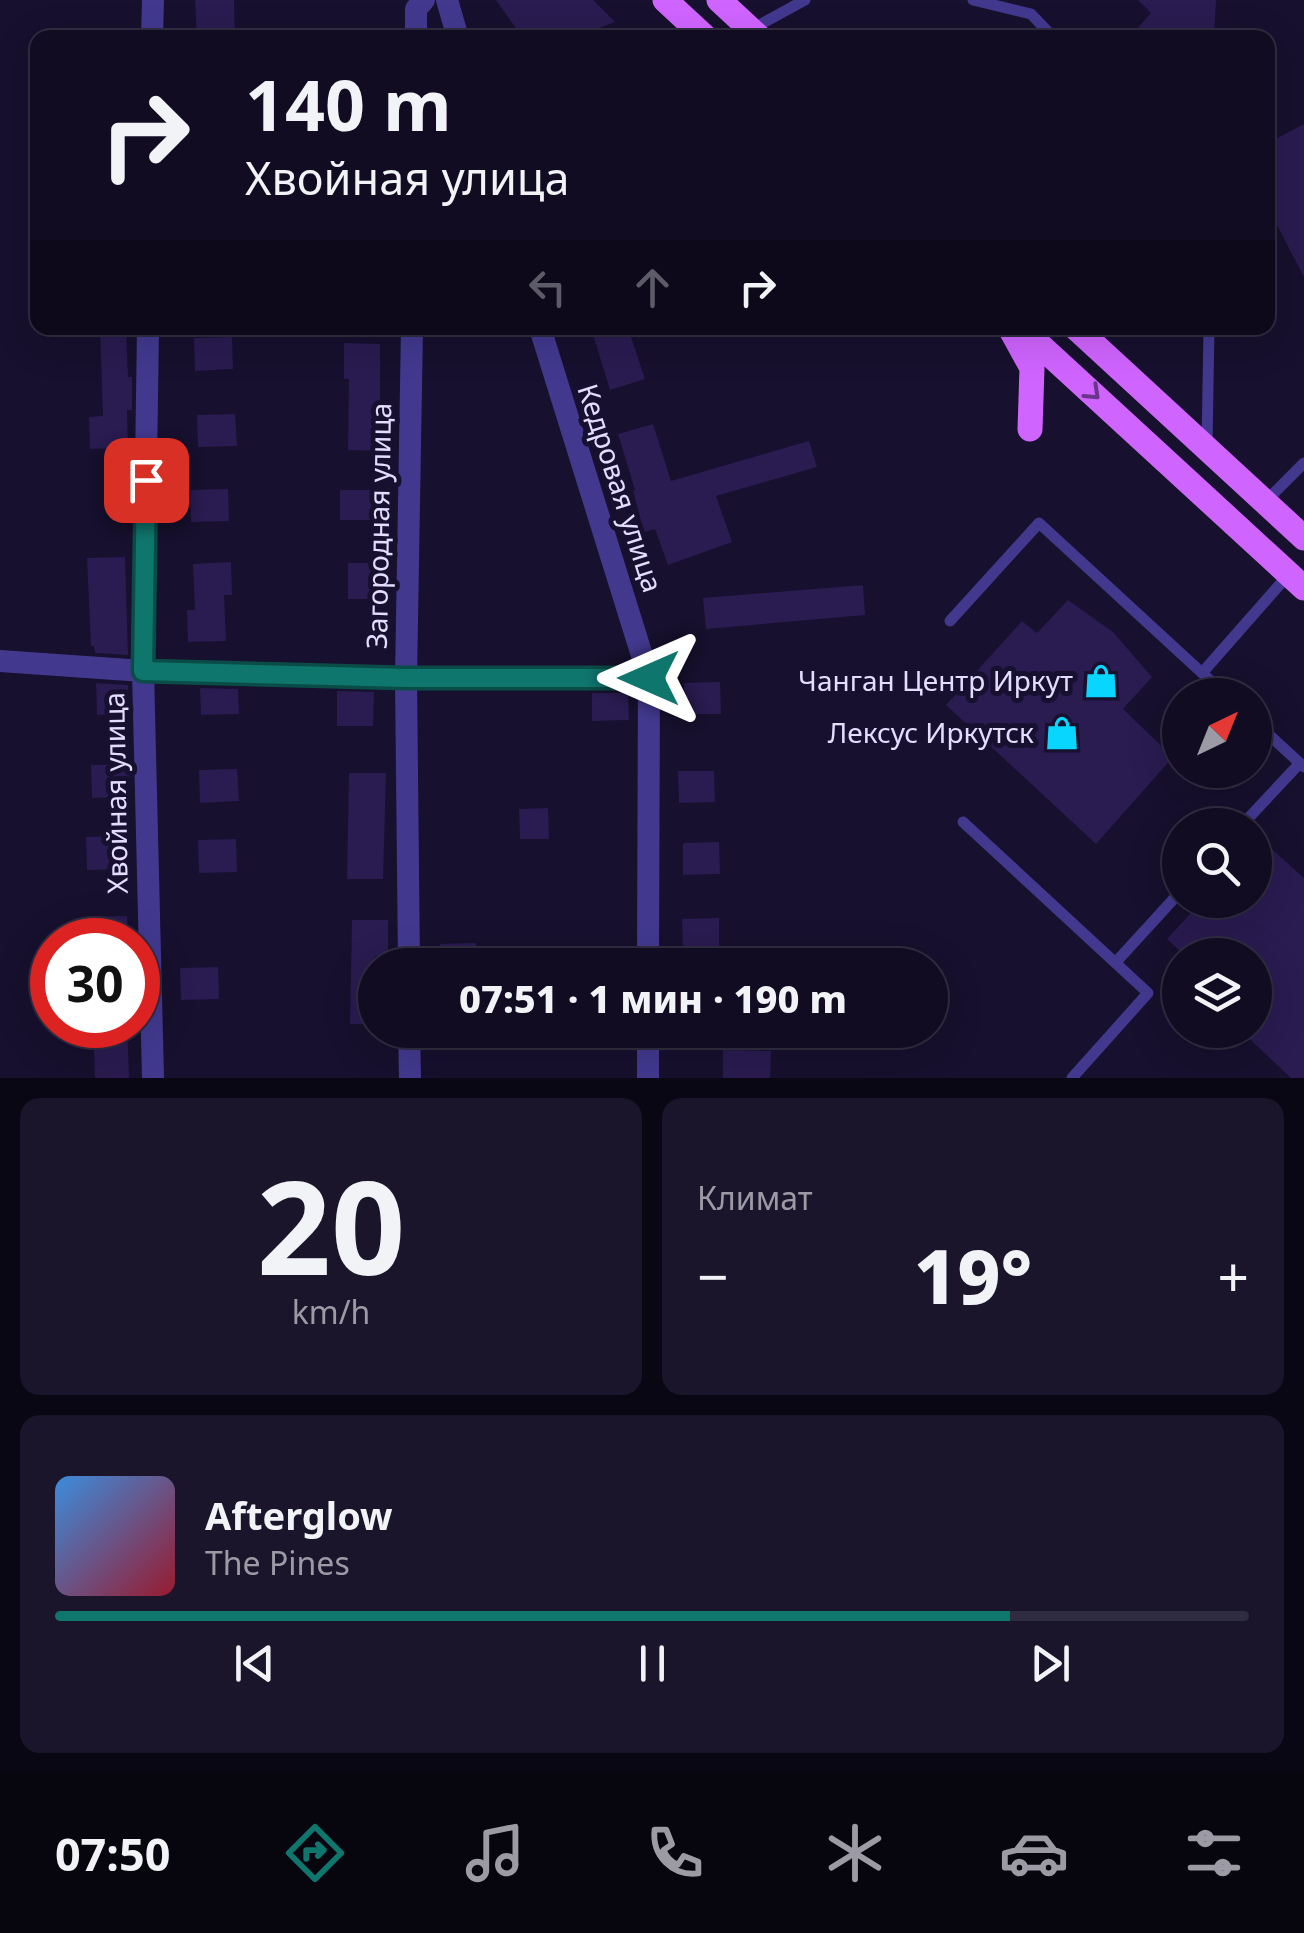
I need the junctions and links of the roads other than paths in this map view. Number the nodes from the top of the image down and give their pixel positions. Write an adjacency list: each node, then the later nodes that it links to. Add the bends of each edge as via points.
1 (153, 0): 8 (street)
2 (424, 0): 9 (street, via 416,9)
3 (447, 0): 10 (street)
4 (666, 0): 11 (main road)
5 (718, 0): 12 (main road)
6 (805, 0): 13 (lane)
7 (973, 0): 14 (lane, via 1031,14)
8 (152, 30)
9 (416, 30)
10 (456, 30)
11 (698, 30)
12 (751, 30)
13 (761, 30)
14 (1046, 30)
15 (148, 335): 30 (street, Хвойная улица)
16 (412, 335): 32 (street, Загородная улица)
17 (542, 335): 33 (street, Кедровая улица)
18 (1014, 335): 22 (main road, via 1032,368)
19 (1029, 335): 27 (main road, one-way to 27)
20 (1084, 335): 23 (main road)
21 (1209, 335): 23 (lane)
22 (1030, 429)
23 (1207, 448): 25 (main road)
24 (1304, 463): 25 (lane)
25 (1265, 502): 26 (main road)
26 (1304, 538)
27 (1297, 581): 31 (lane)
28 (950, 621): 31 (lane, via 1039,523)
29 (0, 661): 30 (street)
30 (143, 671): 32 (street); 45 (street, Хвойная улица)
31 (1202, 672): 34 (lane)
32 (406, 678): 33 (street); 40 (street, Загородная улица)
33 (649, 678): 41 (street, Кедровая улица)
34 (1208, 678)
35 (1272, 738): 36 (lane)
36 (1302, 765): 37 (lane)
37 (1259, 808)
38 (964, 822): 42 (lane)
39 (1162, 912): 42 (lane)
40 (409, 948)
41 (648, 948)
42 (1116, 962): 48 (lane, via 1148,993)
43 (409, 1048): 46 (street)
44 (648, 1048): 47 (street)
45 (152, 1078)
46 (410, 1078)
47 (648, 1078)
48 (1072, 1078)

